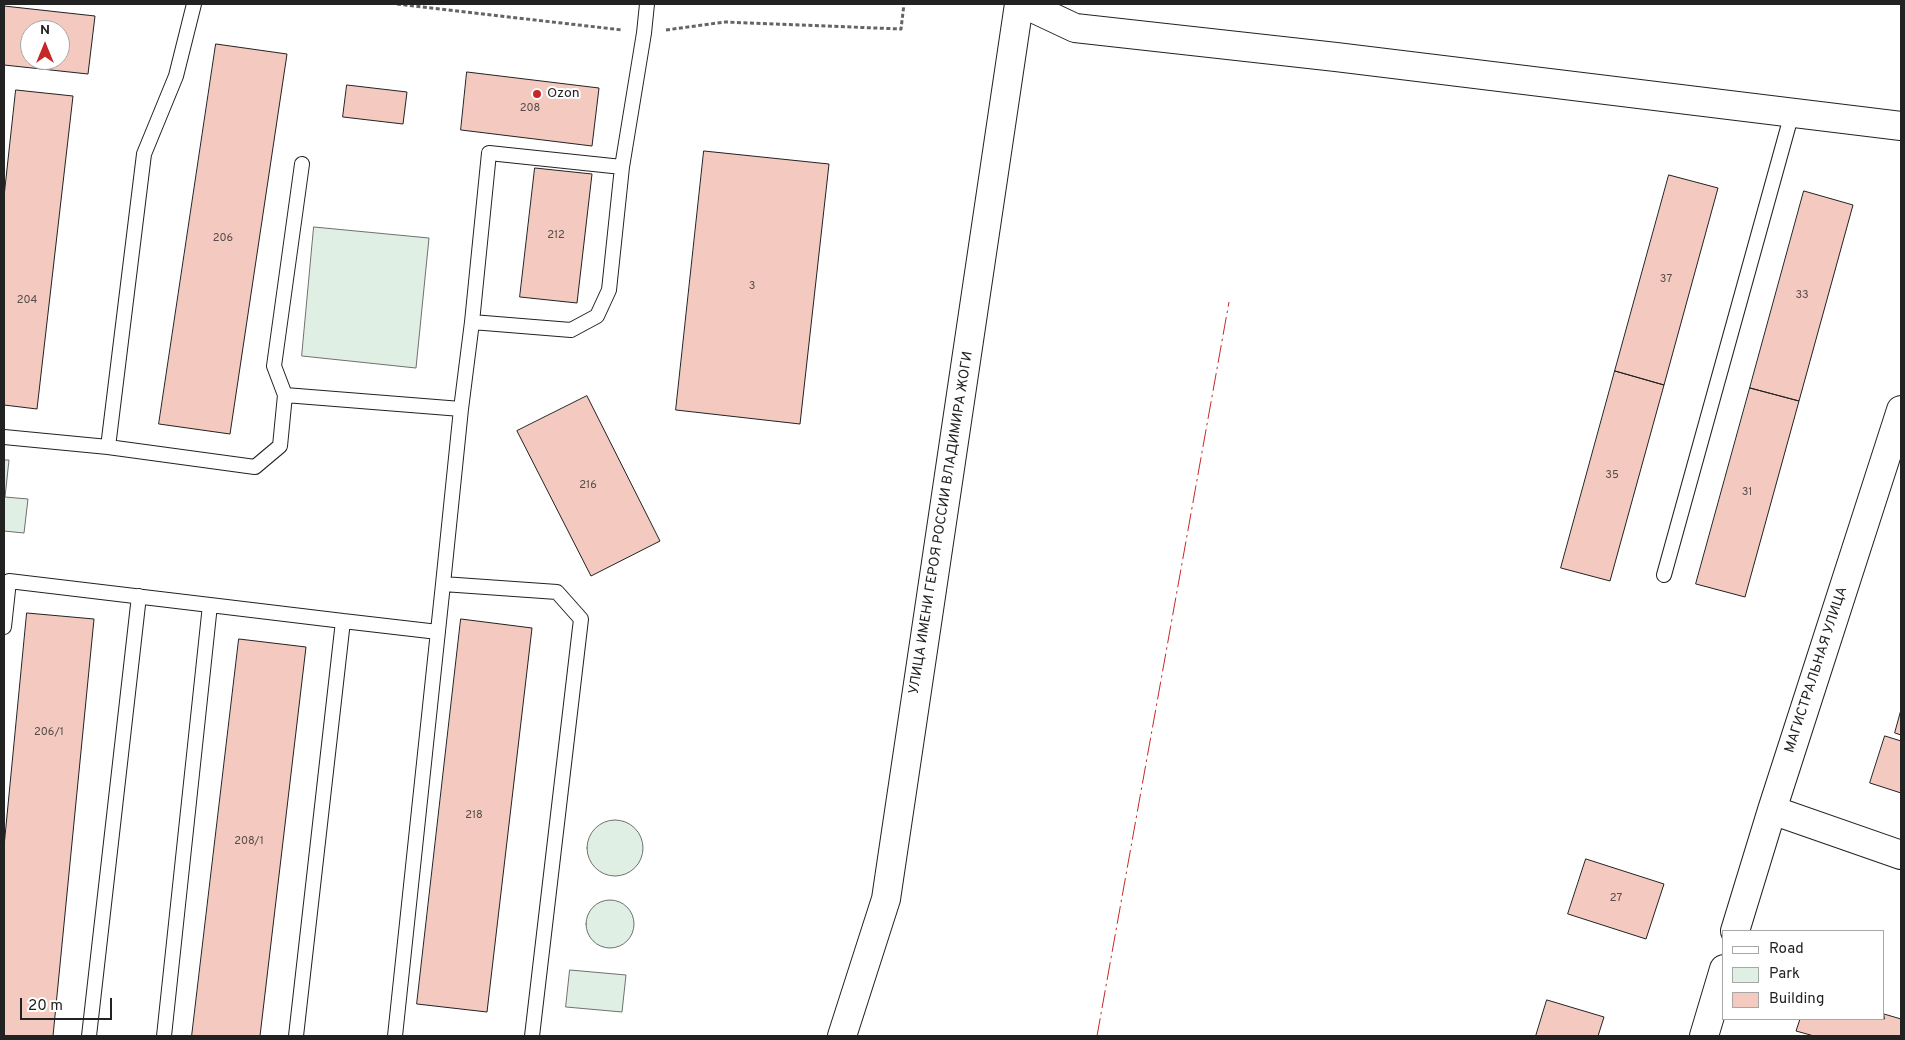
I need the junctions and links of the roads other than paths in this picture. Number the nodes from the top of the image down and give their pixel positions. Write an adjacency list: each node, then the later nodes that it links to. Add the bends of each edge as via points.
1 (194, 4): 14 (lane, via 176,76 144,154)
2 (647, 4): 8 (lane)
3 (1019, 4): 31 (street, УЛИЦА ИМЕНИ ГЕРОЯ РОССИИ ВЛАДИМИРА ЖОГИ, via 886,899)
4 (1024, 4): 5 (street, via 1075,28)
5 (1792, 113): 6 (street); 15 (lane)
6 (1901, 126)
7 (302, 164): 10 (lane, via 274,366)
8 (622, 167): 9 (lane, via 609,290 597,316 571,330); 9 (lane, via 489,153)
9 (472, 322): 11 (lane)
10 (286, 395): 11 (lane); 14 (lane, via 280,446 255,467)
11 (461, 409): 16 (lane)
12 (1901, 410): 22 (street, МАГИСТРАЛЬНАЯ УЛИЦА)
13 (4, 437): 14 (lane)
14 (108, 447)
15 (1664, 575)
16 (443, 584): 21 (lane); 30 (lane, via 557,592 581,620)
17 (139, 596): 18 (lane); 20 (lane, via 9,581); 26 (lane)
18 (210, 605): 19 (lane); 27 (lane)
19 (343, 621): 21 (lane); 28 (lane)
20 (4, 627)
21 (438, 632): 29 (lane)
22 (1772, 810): 23 (street); 24 (street, МАГИСТРАЛЬНАЯ УЛИЦА)
23 (1901, 855)
24 (1735, 930)
25 (1722, 976): 32 (street)
26 (89, 1036)
27 (164, 1036)
28 (296, 1036)
29 (395, 1036)
30 (532, 1036)
31 (842, 1036)
32 (1704, 1036)

